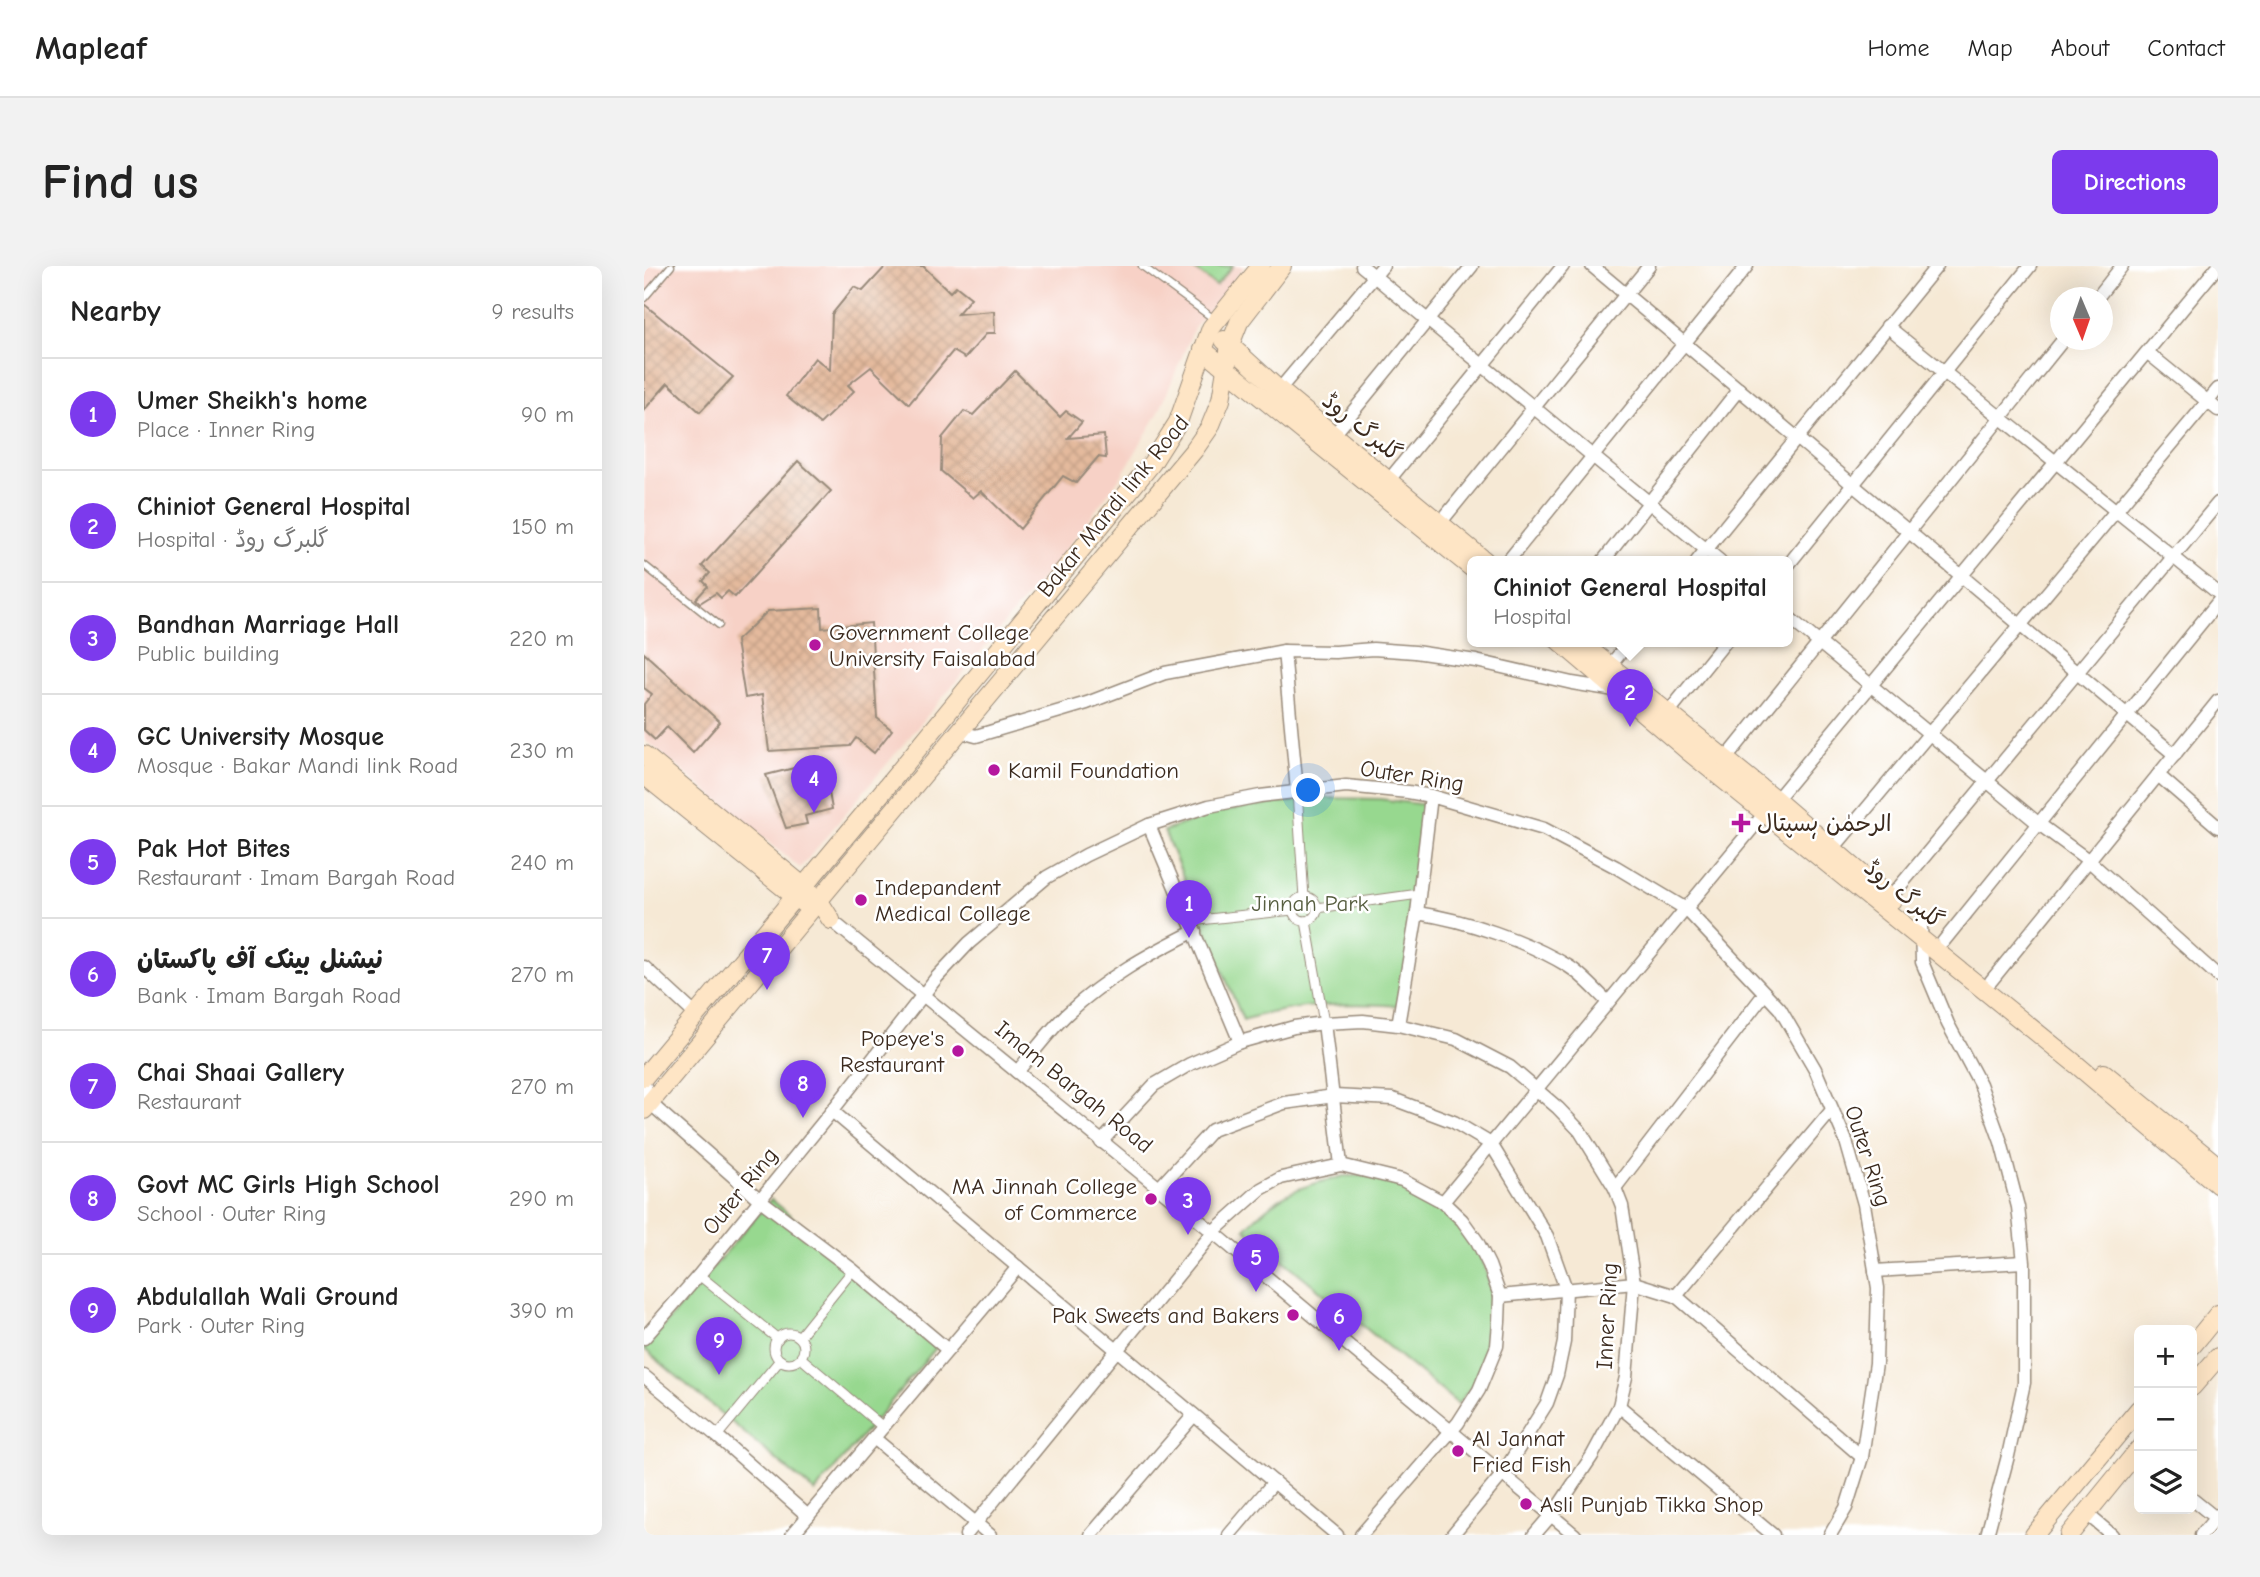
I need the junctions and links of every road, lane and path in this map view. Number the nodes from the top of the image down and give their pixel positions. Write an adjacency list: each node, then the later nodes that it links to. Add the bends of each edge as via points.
1 (671, 266): 18 (lane)
2 (1142, 266): 20 (lane)
3 (1261, 266): 20 (main road, Bakar Mandi link Road)
4 (1282, 266): 23 (main road, Bakar Mandi link Road, via 1239,322)
5 (1363, 266): 15 (street)
6 (1472, 266): 19 (street)
7 (1563, 266): 27 (street)
8 (1592, 266): 17 (street)
9 (1649, 266): 17 (street)
10 (1746, 266): 22 (street)
11 (1937, 266): 21 (street)
12 (2030, 266): 29 (street)
13 (2122, 266): 16 (street)
14 (2218, 266): 26 (street)
15 (1378, 271): 19 (street); 32 (street)
16 (2106, 287)
17 (1626, 295): 22 (street); 34 (street)
18 (644, 298)
19 (1428, 321): 27 (street); 36 (street)
20 (1214, 324): 23 (main road, گلبرگ روڈ); 24 (main road, Bakar Mandi link Road)
21 (1887, 326): 29 (street); 37 (street)
22 (1684, 343): 30 (street); 38 (street)
23 (1230, 345): 28 (main road, Bakar Mandi link Road); 32 (main road, گلبرگ روڈ)
24 (1203, 350): 28 (main road, گلبرگ روڈ); 93 (main road, Bakar Mandi link Road, via 1178,422 1152,463)
25 (2055, 350): 35 (street)
26 (2148, 353): 33 (street); 39 (street)
27 (1482, 365): 34 (street); 40 (street)
28 (1225, 368): 55 (main road, گلبرگ روڈ); 77 (main road, Bakar Mandi link Road, via 1221,400 1194,450)
29 (1943, 371): 35 (street); 41 (street)
30 (1739, 389): 37 (street); 43 (street)
31 (2218, 389): 33 (street)
32 (1279, 390): 36 (main road, گلبرگ روڈ)
33 (2213, 406): 44 (street)
34 (1534, 408): 38 (street); 45 (street)
35 (2000, 418): 39 (street); 46 (street)
36 (1333, 436): 40 (main road, گلبرگ روڈ)
37 (1797, 438): 41 (street); 47 (street)
38 (1592, 457): 43 (street); 49 (street)
39 (2056, 463): 44 (street); 57 (street)
40 (1389, 481): 45 (main road, گلبرگ روڈ)
41 (1852, 484): 46 (street); 54 (street)
42 (2218, 502): 53 (street)
43 (1649, 503): 47 (street); 50 (street)
44 (2116, 511): 53 (street); 62 (street)
45 (1440, 523): 48 (main road, گلبرگ روڈ)
46 (1909, 531): 57 (street); 63 (street)
47 (1706, 550): 51 (street); 52 (street)
48 (1479, 556)
49 (1512, 556)
50 (1607, 556)
51 (1701, 556)
52 (1714, 556)
53 (2173, 557): 58 (street); 70 (street)
54 (1793, 558)
55 (1467, 564)
56 (644, 565): 61 (lane)
57 (1962, 576): 62 (street); 71 (street)
58 (2218, 593)
59 (2218, 602): 76 (street)
60 (1793, 622): 63 (street)
61 (719, 625)
62 (2021, 625): 70 (street); 78 (street)
63 (1819, 643): 71 (street); 81 (street)
64 (1566, 647): 72 (main road, گلبرگ روڈ)
65 (1586, 647): 69 (main road, گلبرگ روڈ)
66 (1625, 647): 69 (street)
67 (1721, 647): 75 (street)
68 (1284, 651): 72 (street, via 1415,652); 77 (street, via 1166,673 1087,703 976,736); 85 (street)
69 (1609, 667): 73 (main road, گلبرگ روڈ)
70 (2077, 673): 76 (street); 84 (street)
71 (1871, 685): 78 (street); 87 (street)
72 (1618, 690): 73 (street); 87 (main road, گلبرگ روڈ)
73 (1641, 693): 75 (main road, گلبرگ روڈ)
74 (2218, 701): 80 (street)
75 (1668, 713): 81 (main road, گلبرگ روڈ)
76 (2127, 715): 80 (street); 88 (street)
77 (957, 732): 97 (main road, Bakar Mandi link Road)
78 (1930, 734): 84 (street); 91 (street)
79 (644, 755): 93 (main road, Imam Bargah Road)
80 (2175, 755): 83 (street)
81 (1725, 760): 87 (main road, گلبرگ روڈ)
82 (644, 775): 93 (main road, Imam Bargah Road)
83 (2158, 775): 90 (street); 92 (street)
84 (1987, 781): 88 (street); 96 (street)
85 (1297, 791): 86 (street, Outer Ring, via 1346,786); 89 (street, Outer Ring, via 1209,806); 95 (street)
86 (1431, 796): 94 (street); 99 (street, Outer Ring, via 1544,829)
87 (1770, 807): 91 (main road, گلبرگ روڈ); 99 (street); 105 (main road, گلبرگ روڈ)
88 (2039, 824): 92 (street); 106 (street)
89 (1149, 825): 104 (street); 111 (street, Outer Ring, via 1046,877 968,943)
90 (2218, 827)
91 (1832, 850): 96 (main road, گلبرگ روڈ)
92 (2088, 860): 108 (street); 109 (street)
93 (799, 892): 97 (main road, Imam Bargah Road); 113 (main road, Bakar Mandi link Road)
94 (1419, 894): 98 (street); 101 (street)
95 (1304, 898): 98 (street); 100 (street)
96 (1890, 898): 105 (main road, گلبرگ روڈ)
97 (816, 905): 102 (main road, Imam Bargah Road); 122 (main road, Bakar Mandi link Road)
98 (1317, 908): 103 (street)
99 (1686, 909): 110 (street, Outer Ring); 112 (street)
100 (1293, 911): 103 (street); 104 (street)
101 (1417, 913): 112 (street, via 1451,918 1531,948 1570,967); 115 (street)
102 (831, 920): 111 (street, Imam Bargah Road)
103 (1306, 921): 114 (street)
104 (1193, 926): 116 (street); 117 (street, via 1138,959 1065,1015)
105 (1922, 933): 106 (main road, گلبرگ روڈ); 129 (main road, گلبرگ روڈ); 135 (street, via 1926,973 1980,1084 2001,1142 2018,1207)
106 (1943, 942): 109 (main road, گلبرگ روڈ)
107 (644, 967): 113 (street)
108 (2218, 976)
109 (1991, 981): 128 (main road, گلبرگ روڈ)
110 (1765, 993): 123 (street, Outer Ring, via 1780,1009 1815,1069); 131 (street)
111 (923, 994): 117 (street, Imam Bargah Road); 124 (street, Outer Ring)
112 (1608, 1002): 120 (street)
113 (696, 1014): 118 (main road, Bakar Mandi link Road)
114 (1324, 1023): 115 (street, Inner Ring); 116 (street, Inner Ring); 121 (street)
115 (1398, 1025): 120 (street, Inner Ring, via 1456,1039 1510,1067)
116 (1240, 1042): 125 (street, Inner Ring, via 1190,1063 1154,1085)
117 (1017, 1072): 125 (street, Imam Bargah Road)
118 (644, 1077)
119 (644, 1083): 122 (street)
120 (1536, 1089): 126 (street); 131 (street, Inner Ring, via 1580,1131)
121 (1334, 1096): 126 (street, via 1393,1099 1454,1122); 127 (street); 130 (street, via 1284,1103 1212,1130)
122 (647, 1107): 132 (street)
123 (1832, 1110): 138 (street, Outer Ring, via 1864,1204); 143 (street)
124 (832, 1111): 132 (street, Outer Ring); 136 (street)
125 (1101, 1142): 130 (street, Imam Bargah Road)
126 (1490, 1144): 133 (street); 141 (street, via 1547,1236)
127 (1340, 1165): 133 (street, via 1402,1180); 134 (street, via 1281,1178 1261,1189)
128 (2218, 1166)
129 (2218, 1185)
130 (1159, 1188): 134 (street, Imam Bargah Road)
131 (1615, 1188): 140 (street, Inner Ring)
132 (759, 1199): 137 (street); 139 (street, Outer Ring)
133 (1443, 1202): 142 (street, via 1477,1241)
134 (1213, 1232): 150 (street); 160 (street, Imam Bargah Road)
135 (2023, 1262): 138 (street); 187 (street, via 2024,1384)
136 (1018, 1267): 149 (street); 150 (street)
137 (853, 1270): 145 (street); 149 (street)
138 (1875, 1271): 165 (street, Outer Ring, via 1876,1363)
139 (699, 1275): 146 (street, Outer Ring); 147 (street)
140 (1634, 1283): 141 (street); 143 (street); 156 (street, Inner Ring)
141 (1566, 1289): 142 (street); 167 (street, via 1557,1375 1547,1404)
142 (1500, 1296): 160 (street, via 1497,1346 1491,1364)
143 (1676, 1296): 165 (street)
144 (2218, 1314): 148 (main road)
145 (799, 1336): 147 (street, via 788,1333); 152 (street, via 805,1347)
146 (644, 1338)
147 (778, 1339): 153 (street, via 774,1350)
148 (2197, 1340)
149 (948, 1350): 159 (street)
150 (1116, 1350): 157 (street); 174 (street)
151 (2218, 1357): 155 (main road)
152 (801, 1358): 153 (street, via 791,1364); 159 (street)
153 (780, 1360): 161 (street)
154 (644, 1376): 161 (street)
155 (2197, 1381)
156 (1619, 1406): 171 (street, Inner Ring, via 1592,1456); 185 (street)
157 (1194, 1415): 168 (street); 178 (street)
158 (2134, 1415): 162 (main road)
159 (884, 1428): 163 (street)
160 (1451, 1430): 167 (street, Imam Bargah Road); 181 (street)
161 (717, 1436): 172 (street)
162 (2117, 1436): 164 (street); 188 (main road)
163 (875, 1439): 172 (street); 174 (street)
164 (2136, 1451)
165 (1862, 1457): 186 (street, Outer Ring, via 1846,1508)
166 (2134, 1458): 170 (main road)
167 (1502, 1475): 171 (street, Imam Bargah Road); 182 (street)
168 (1274, 1482): 179 (street); 180 (street)
169 (2197, 1503): 173 (street)
170 (2087, 1514): 189 (main road); 190 (street)
171 (1551, 1515): 183 (street, Inner Ring); 184 (street, Imam Bargah Road)
172 (807, 1516): 175 (street)
173 (2217, 1518): 191 (street)
174 (975, 1524): 176 (street); 177 (street)
175 (792, 1535)
176 (966, 1535)
177 (990, 1535)
178 (1091, 1535)
179 (1229, 1535)
180 (1337, 1535)
181 (1361, 1535)
182 (1452, 1535)
183 (1534, 1535)
184 (1575, 1535)
185 (1773, 1535)
186 (1830, 1535)
187 (1987, 1535)
188 (2034, 1535)
189 (2069, 1535)
190 (2112, 1535)
191 (2201, 1535)

